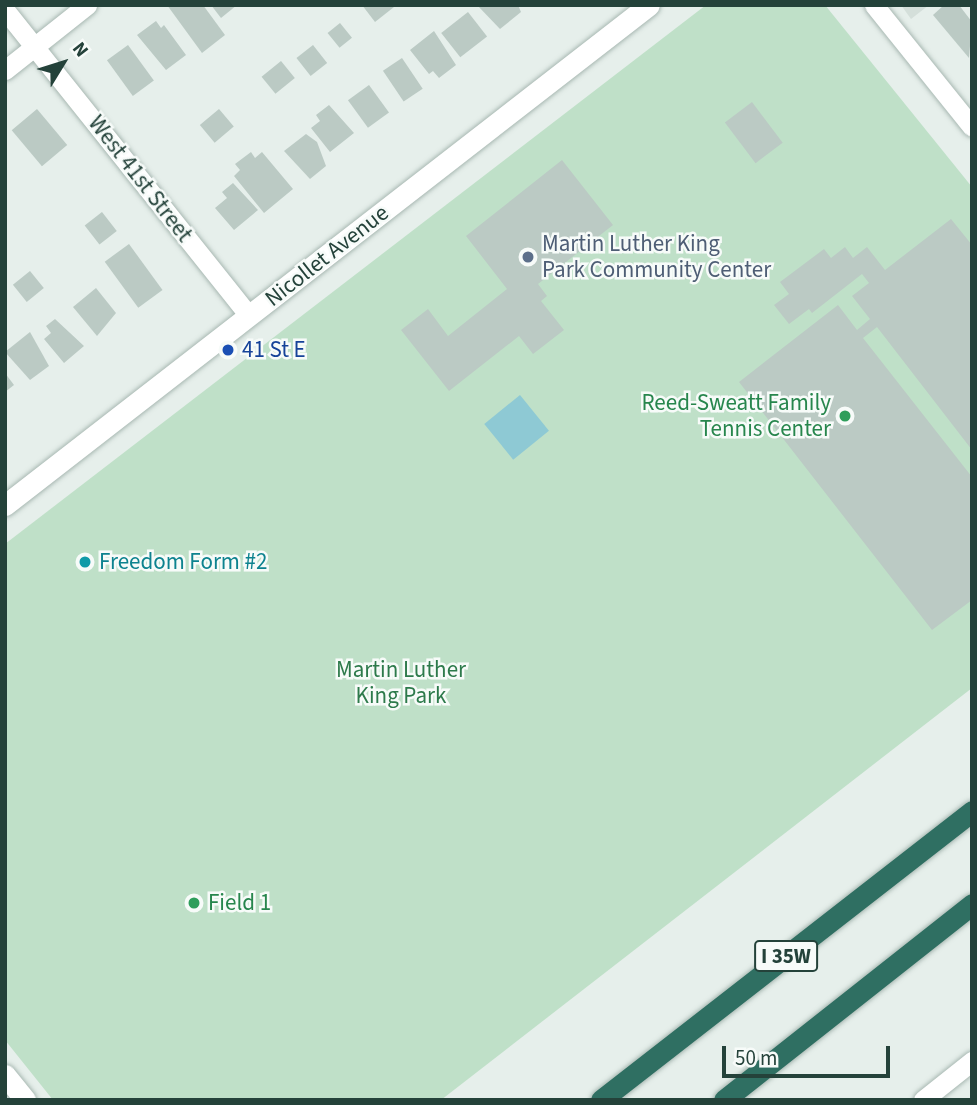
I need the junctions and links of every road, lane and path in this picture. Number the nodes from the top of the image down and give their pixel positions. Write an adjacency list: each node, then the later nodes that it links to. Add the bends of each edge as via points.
1 (87, 5): 5 (street)
2 (649, 5): 8 (main road, Nicollet Avenue)
3 (874, 5): 7 (street)
4 (5, 10): 5 (street, West 41st Street)
5 (35, 47): 6 (street); 8 (street, West 41st Street)
6 (5, 70)
7 (972, 127)
8 (249, 316): 9 (main road, Nicollet Avenue)
9 (5, 505)
10 (972, 811): 15 (highway, I 35W)
11 (972, 904): 16 (highway)
12 (972, 1061): 17 (street)
13 (5, 1076): 14 (main road)
14 (25, 1100)
15 (601, 1100)
16 (724, 1100)
17 (923, 1100)

